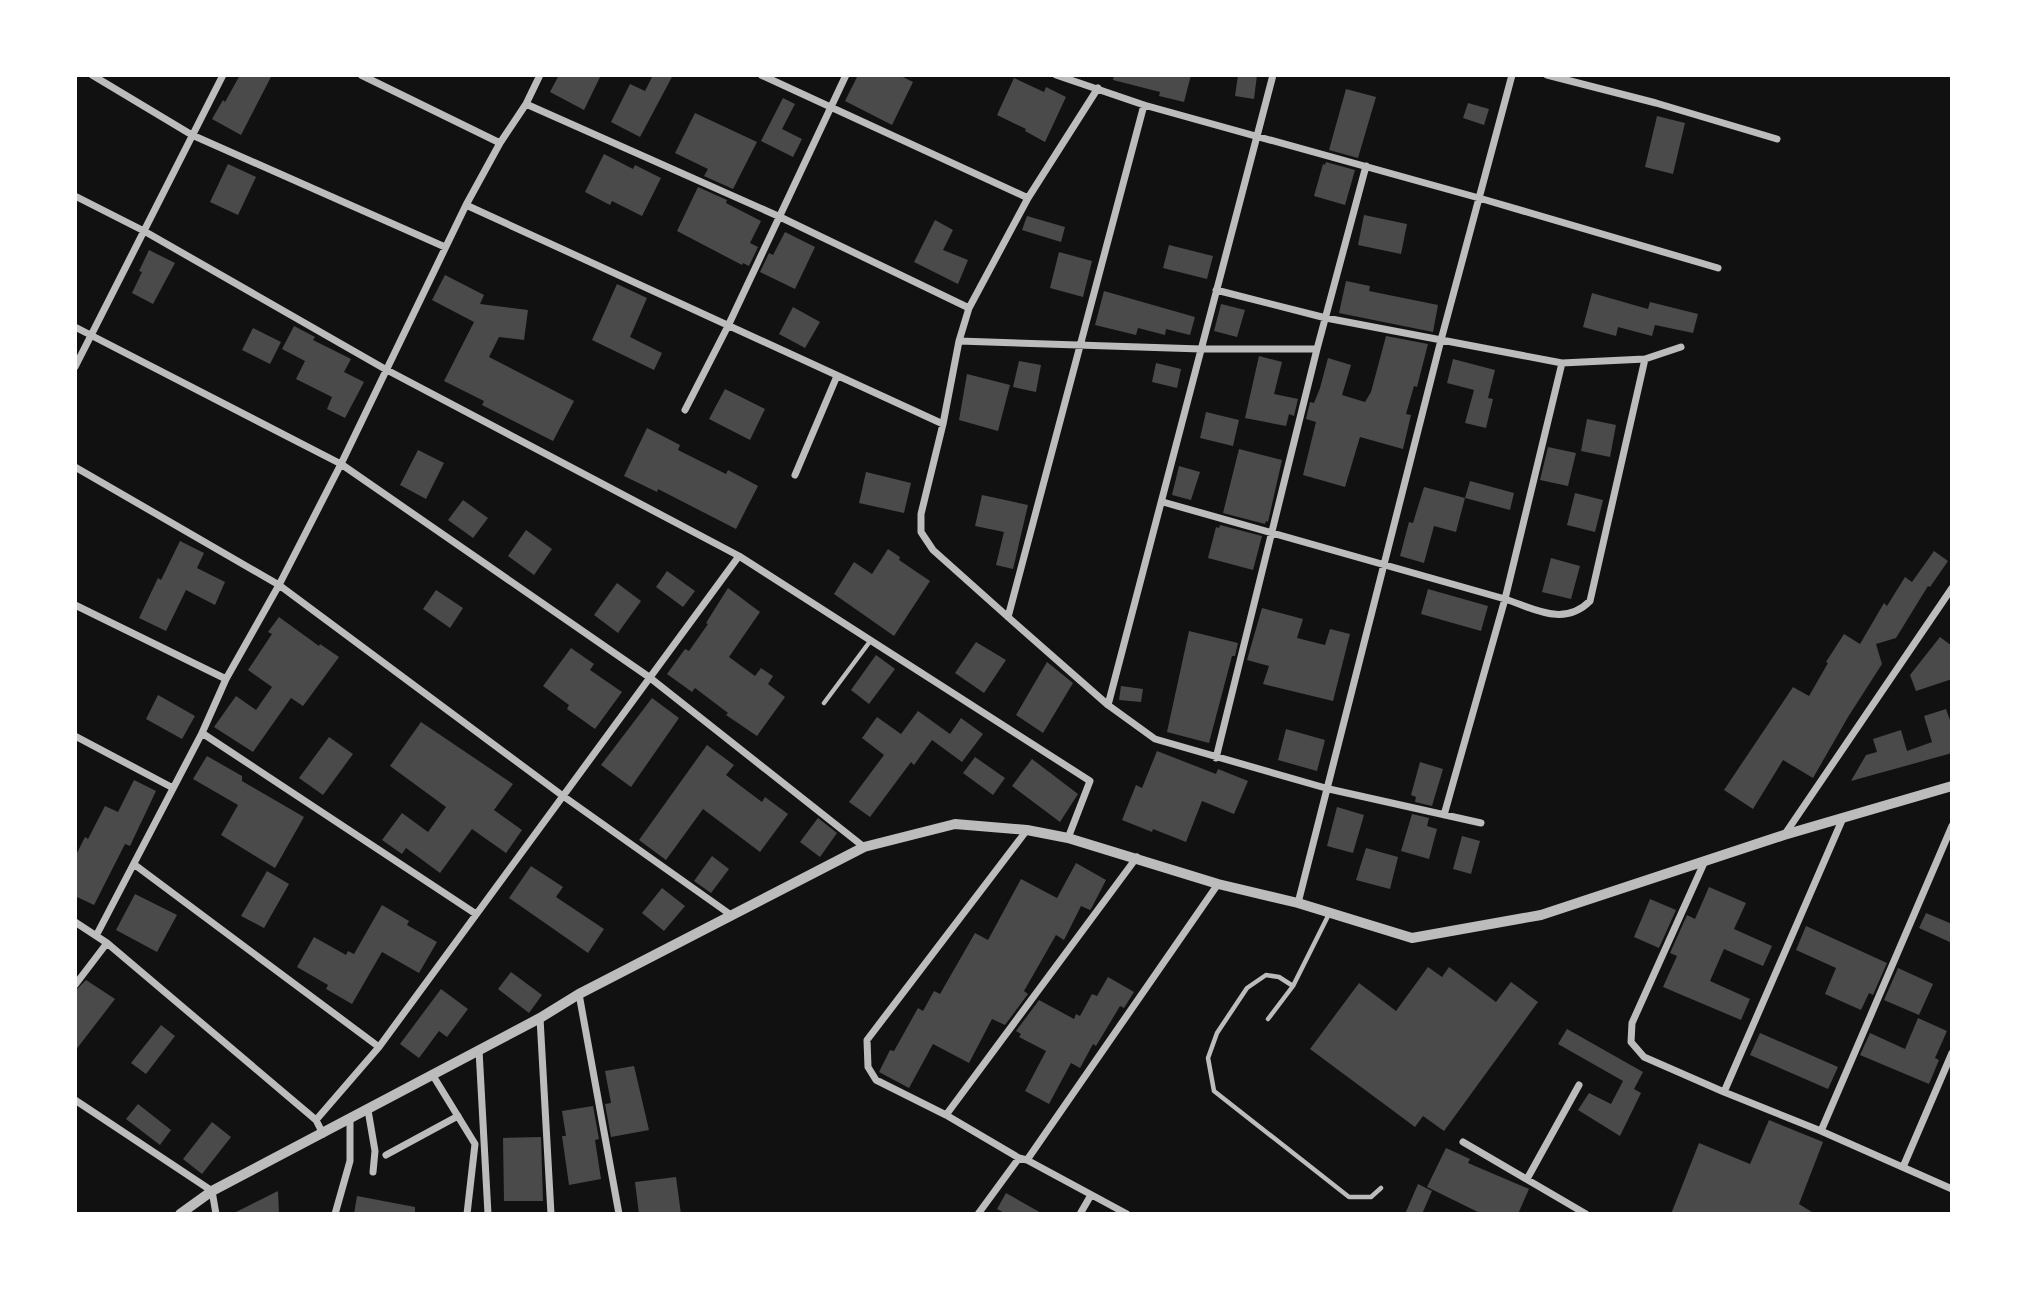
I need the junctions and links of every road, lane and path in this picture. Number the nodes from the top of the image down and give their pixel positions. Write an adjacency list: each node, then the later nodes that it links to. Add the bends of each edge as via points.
1 (92, 75): 15 (street)
2 (223, 75): 15 (street)
3 (360, 75): 18 (street)
4 (540, 75): 12 (street)
5 (761, 75): 14 (street)
6 (846, 75): 14 (street)
7 (1056, 75): 11 (street)
8 (1273, 75): 16 (street)
9 (1512, 75): 22 (street)
10 (1547, 75): 17 (street)
11 (1098, 88): 13 (street); 21 (street)
12 (526, 104): 18 (street); 24 (street)
13 (1144, 105): 16 (street); 36 (street)
14 (830, 108): 21 (street); 24 (street)
15 (192, 135): 25 (street); 26 (street)
16 (1258, 136): 19 (street); 28 (street)
17 (1777, 139)
18 (500, 143): 23 (street)
19 (1366, 166): 22 (street); 30 (street)
20 (75, 196): 25 (street)
21 (1028, 198): 29 (street)
22 (1479, 198): 27 (street); 34 (street)
23 (466, 205): 26 (street); 31 (street)
24 (778, 216): 29 (street); 31 (street)
25 (144, 231): 33 (street); 43 (street)
26 (445, 247): 43 (street)
27 (1718, 268)
28 (1216, 290): 30 (street); 38 (street)
29 (969, 307): 35 (street)
30 (1326, 318): 34 (street); 39 (street)
31 (728, 326): 44 (street); 45 (street)
32 (75, 327): 33 (street)
33 (91, 335): 42 (street); 47 (street)
34 (1441, 340): 41 (street); 53 (street)
35 (959, 341): 36 (street); 46 (street)
36 (1082, 344): 38 (street); 58 (street)
37 (1681, 347): 40 (street)
38 (1201, 349): 39 (street); 50 (street)
39 (1317, 349): 51 (street)
40 (1645, 359): 41 (street); 56 (street, via 1590,601 1573,614 1557,616)
41 (1562, 363): 56 (street)
42 (75, 367)
43 (385, 369): 47 (street); 52 (street)
44 (837, 376): 46 (street); 49 (street)
45 (685, 410)
46 (943, 424): 58 (street, via 920,532 933,550)
47 (341, 464): 54 (street); 60 (street)
48 (75, 467): 54 (street)
49 (795, 475)
50 (1163, 502): 51 (street); 63 (street)
51 (1272, 533): 53 (street); 66 (street)
52 (739, 556): 59 (street); 60 (street)
53 (1383, 565): 56 (street); 69 (street)
54 (279, 585): 61 (street); 70 (street)
55 (1952, 588): 76 (street)
56 (1505, 599): 71 (street)
57 (75, 605): 61 (street)
58 (1008, 617): 63 (street)
59 (871, 639): 62 (lane); 77 (street, via 1090,781)
60 (649, 677): 70 (street); 78 (street)
61 (226, 679): 64 (street)
62 (824, 703)
63 (1108, 705): 66 (street, via 1154,740)
64 (202, 733): 68 (street); 85 (street)
65 (75, 736): 68 (street)
66 (1216, 758): 69 (street)
67 (1952, 786): 72 (street)
68 (173, 788): 81 (street)
69 (1329, 789): 71 (street); 83 (street)
70 (563, 796): 85 (street); 86 (street)
71 (1444, 815): 73 (street)
72 (1843, 818): 76 (street); 100 (street)
73 (1481, 823)
74 (1952, 826): 107 (street)
75 (1027, 830): 77 (street); 78 (street, via 955,824); 104 (street, via 867,1040 868,1067 876,1080)
76 (1784, 835): 80 (street)
77 (1068, 838): 79 (street)
78 (864, 847): 86 (street)
79 (1137, 857): 82 (street); 104 (street)
80 (1704, 863): 84 (street, via 1541,915 1412,938); 100 (street, via 1632,1023 1631,1042 1644,1057)
81 (135, 865): 88 (street); 95 (street)
82 (1217, 884): 83 (street); 111 (street)
83 (1298, 903): 84 (street)
84 (1329, 913): 91 (lane)
85 (476, 914): 95 (street)
86 (731, 915): 92 (street)
87 (75, 922): 88 (street)
88 (96, 936): 89 (street)
89 (107, 943): 90 (street); 106 (street)
90 (75, 985)
91 (1293, 986): 94 (lane); 115 (lane, via 1266,975 1247,988 1217,1033 1209,1058 1214,1091 1349,1198 1371,1197)
92 (579, 994): 93 (street); 125 (street)
93 (540, 1018): 96 (street); 124 (street)
94 (1268, 1019)
95 (379, 1047): 106 (street)
96 (479, 1050): 98 (street); 123 (street)
97 (1952, 1053): 112 (street)
98 (432, 1074): 102 (street); 103 (street)
99 (1579, 1085): 114 (street)
100 (1724, 1092): 107 (street)
101 (75, 1100): 117 (street)
102 (368, 1110): 105 (street); 113 (street)
103 (458, 1115): 110 (street); 122 (street, via 475,1144)
104 (946, 1115): 111 (street)
105 (350, 1119): 108 (street); 121 (street, via 350,1161)
106 (316, 1120): 108 (street)
107 (1821, 1131): 112 (street)
108 (323, 1134): 117 (street)
109 (1463, 1142): 114 (street)
110 (386, 1155)
111 (1023, 1159): 118 (street); 126 (street)
112 (1903, 1167): 116 (street)
113 (373, 1172)
114 (1527, 1179): 129 (street)
115 (1381, 1188)
116 (1952, 1189)
117 (212, 1191): 119 (street); 120 (street)
118 (1091, 1195): 127 (street); 128 (street)
119 (180, 1214)
120 (216, 1214)
121 (335, 1214)
122 (467, 1214)
123 (488, 1214)
124 (551, 1214)
125 (619, 1214)
126 (978, 1214)
127 (1080, 1214)
128 (1127, 1214)
129 (1586, 1214)

